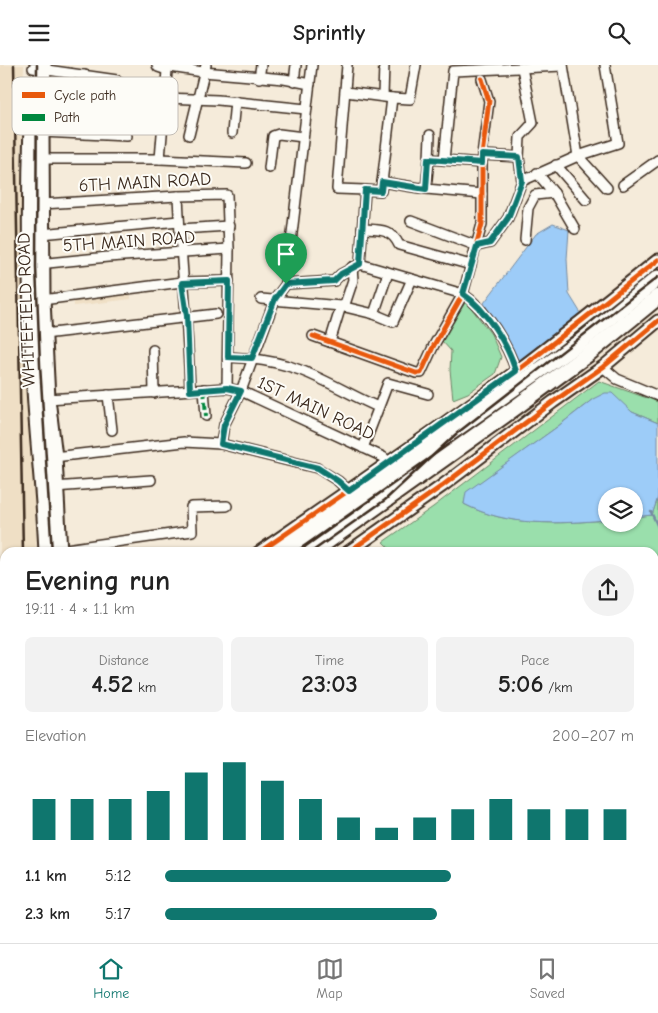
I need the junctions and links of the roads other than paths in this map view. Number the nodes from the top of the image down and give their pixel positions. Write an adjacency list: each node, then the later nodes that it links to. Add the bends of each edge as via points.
1 (157, 65): 11 (street)
2 (261, 65): 16 (street)
3 (296, 65): 18 (street)
4 (312, 65): 19 (street)
5 (347, 65): 20 (street)
6 (384, 65): 21 (street)
7 (416, 65): 21 (street, via 410,99)
8 (605, 65): 35 (street, via 618,143)
9 (563, 66): 12 (street); 35 (street)
10 (38, 67): 14 (street)
11 (169, 67): 13 (street)
12 (522, 68): 36 (street, via 533,123 520,137); 41 (street, via 454,71)
13 (204, 69): 16 (street); 23 (street)
14 (84, 75): 15 (street)
15 (97, 77)
16 (259, 78): 18 (street)
17 (482, 79): 40 (street, via 489,101)
18 (294, 82): 19 (street)
19 (310, 84): 25 (street)
20 (346, 91): 21 (street); 52 (street, via 337,189)
21 (388, 97): 48 (street)
22 (178, 98): 23 (street)
23 (198, 99): 24 (street); 31 (street)
24 (235, 101): 25 (street); 26 (street)
25 (306, 109): 34 (street)
26 (232, 133)
27 (33, 135): 69 (main road, WHITEFIELD ROAD, via 30,182)
28 (41, 135): 37 (main road, WHITEFIELD ROAD)
29 (110, 135): 33 (street)
30 (162, 135): 38 (street)
31 (189, 135)
32 (430, 135): 39 (street)
33 (127, 136)
34 (302, 137): 45 (street, via 273,136); 77 (street)
35 (578, 156): 44 (street); 50 (street)
36 (519, 157): 40 (street); 47 (street)
37 (42, 159): 38 (street); 57 (main road, WHITEFIELD ROAD)
38 (160, 159): 43 (street)
39 (428, 159): 41 (street); 51 (street)
40 (482, 159): 41 (street); 54 (street)
41 (444, 160)
42 (658, 160): 49 (street)
43 (246, 163)
44 (556, 165): 46 (street); 56 (street)
45 (270, 169)
46 (537, 173): 47 (street); 53 (street)
47 (522, 181): 65 (street, via 508,218 490,243)
48 (382, 182): 51 (street); 52 (street, via 381,191)
49 (623, 185)
50 (607, 188)
51 (426, 189): 54 (street)
52 (365, 190): 61 (street)
53 (554, 193): 62 (street); 64 (street, via 535,195 528,208)
54 (482, 194): 65 (street, via 482,224)
55 (178, 196): 57 (street, 6TH MAIN ROAD); 59 (street); 60 (street, 6TH MAIN ROAD, via 227,195)
56 (586, 200)
57 (42, 204): 63 (main road, WHITEFIELD ROAD)
58 (411, 221): 65 (street)
59 (179, 225): 60 (street, 5TH MAIN ROAD); 63 (street, 5TH MAIN ROAD); 67 (street)
60 (229, 226): 66 (street, 6TH MAIN ROAD)
61 (362, 229): 70 (street); 71 (street, via 386,230 399,245)
62 (575, 229)
63 (42, 234): 69 (main road, WHITEFIELD ROAD)
64 (525, 240)
65 (477, 246): 71 (street)
66 (229, 249): 67 (street, 5TH MAIN ROAD); 75 (street, 6TH MAIN ROAD)
67 (181, 253): 69 (street, 5TH MAIN ROAD); 76 (street)
68 (658, 260): 95 (street)
69 (36, 265): 82 (main road, WHITEFIELD ROAD); 116 (main road, WHITEFIELD ROAD, via 35,388)
70 (356, 265): 72 (street); 77 (street, via 334,281); 83 (street)
71 (471, 265): 78 (street)
72 (388, 273): 74 (street); 85 (street)
73 (658, 278): 120 (main road, via 580,342)
74 (412, 279): 78 (street); 85 (street, via 393,322)
75 (229, 281): 76 (street); 92 (street, 6TH MAIN ROAD)
76 (182, 283): 82 (street); 86 (street)
77 (286, 284): 81 (street)
78 (463, 294): 90 (street, via 421,373); 95 (street, via 474,301 498,334 512,357)
79 (658, 297): 121 (main road, via 588,354)
80 (261, 299): 81 (street)
81 (275, 299): 83 (street); 93 (street)
82 (42, 300): 88 (main road, WHITEFIELD ROAD)
83 (343, 306): 85 (street); 90 (street)
84 (216, 314): 86 (street)
85 (374, 314)
86 (187, 316): 88 (street); 98 (street)
87 (658, 321): 94 (street)
88 (44, 334): 104 (main road, WHITEFIELD ROAD)
89 (312, 335): 90 (street)
90 (330, 342)
91 (153, 350): 100 (street)
92 (228, 357): 93 (street); 96 (street, 6TH MAIN ROAD)
93 (252, 358): 99 (street); 105 (street, via 302,371)
94 (603, 367): 103 (street, via 617,379); 122 (street)
95 (516, 371): 111 (street)
96 (227, 388): 97 (street, 1ST MAIN ROAD); 99 (street, 1ST MAIN ROAD)
97 (204, 389): 98 (street, 1ST MAIN ROAD); 106 (street)
98 (190, 391): 100 (street, 1ST MAIN ROAD)
99 (241, 391): 108 (street, via 224,425); 109 (street, 1ST MAIN ROAD)
100 (154, 393): 102 (street, 1ST MAIN ROAD)
101 (428, 394): 105 (street, via 388,383)
102 (108, 395): 104 (street, 1ST MAIN ROAD); 107 (street)
103 (658, 395)
104 (47, 399): 110 (main road, WHITEFIELD ROAD)
105 (378, 407): 109 (street)
106 (206, 416)
107 (112, 430)
108 (221, 444): 110 (street, via 184,442); 114 (street, via 318,468)
109 (362, 448): 111 (street, 1ST MAIN ROAD)
110 (54, 457): 113 (main road, WHITEFIELD ROAD)
111 (390, 463): 114 (street)
112 (151, 480): 113 (street)
113 (54, 487): 117 (main road, WHITEFIELD ROAD)
114 (349, 491): 119 (street)
115 (227, 507): 118 (street, via 191,507 192,531)
116 (54, 547)
117 (55, 547)
118 (88, 547)
119 (267, 547)
120 (288, 547)
121 (319, 547)
122 (356, 547)

